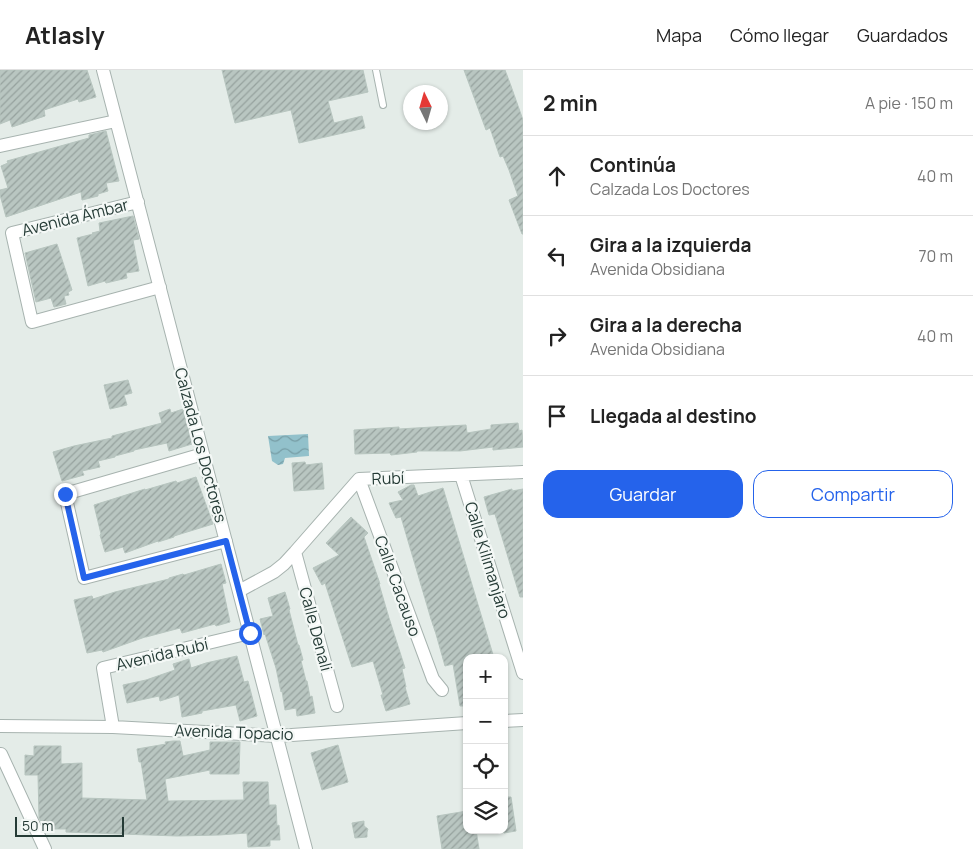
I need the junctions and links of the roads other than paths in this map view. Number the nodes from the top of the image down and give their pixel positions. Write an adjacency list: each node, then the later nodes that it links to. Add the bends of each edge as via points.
1 (103, 70): 4 (street, Calzada Los Doctores)
2 (376, 70): 3 (lane)
3 (383, 105)
4 (116, 120): 5 (street); 6 (street, Calzada Los Doctores)
5 (0, 146)
6 (138, 202): 7 (street, Calzada Los Doctores); 7 (street, Avenida Ámbar, via 12,232 32,322)
7 (160, 287): 8 (street, Calzada Los Doctores)
8 (203, 454): 12 (street, Calzada Los Doctores); 12 (street, via 65,494 84,578)
9 (523, 472): 10 (street, Rubí)
10 (462, 475): 11 (street, Rubí); 16 (street, Calle Kilimanjaro)
11 (358, 480): 13 (street, Rubí); 17 (street, Calle Cacauso, via 433,679)
12 (226, 541): 14 (street, Calzada Los Doctores)
13 (295, 552): 14 (street, Rubí, via 274,572); 18 (street, Calle Denali)
14 (239, 591): 15 (street, Calzada Los Doctores)
15 (250, 633): 23 (street, Avenida Rubí, via 104,668); 24 (street, Calzada Los Doctores)
16 (523, 673)
17 (442, 690)
18 (337, 706)
19 (523, 720): 20 (street)
20 (508, 721)
21 (463, 723): 24 (street, Avenida Topacio)
22 (0, 726): 23 (street, Avenida Topacio)
23 (113, 727): 24 (street, Avenida Topacio)
24 (277, 736): 27 (street, Calzada Los Doctores)
25 (1, 754): 26 (street)
26 (45, 849)
27 (306, 849)

